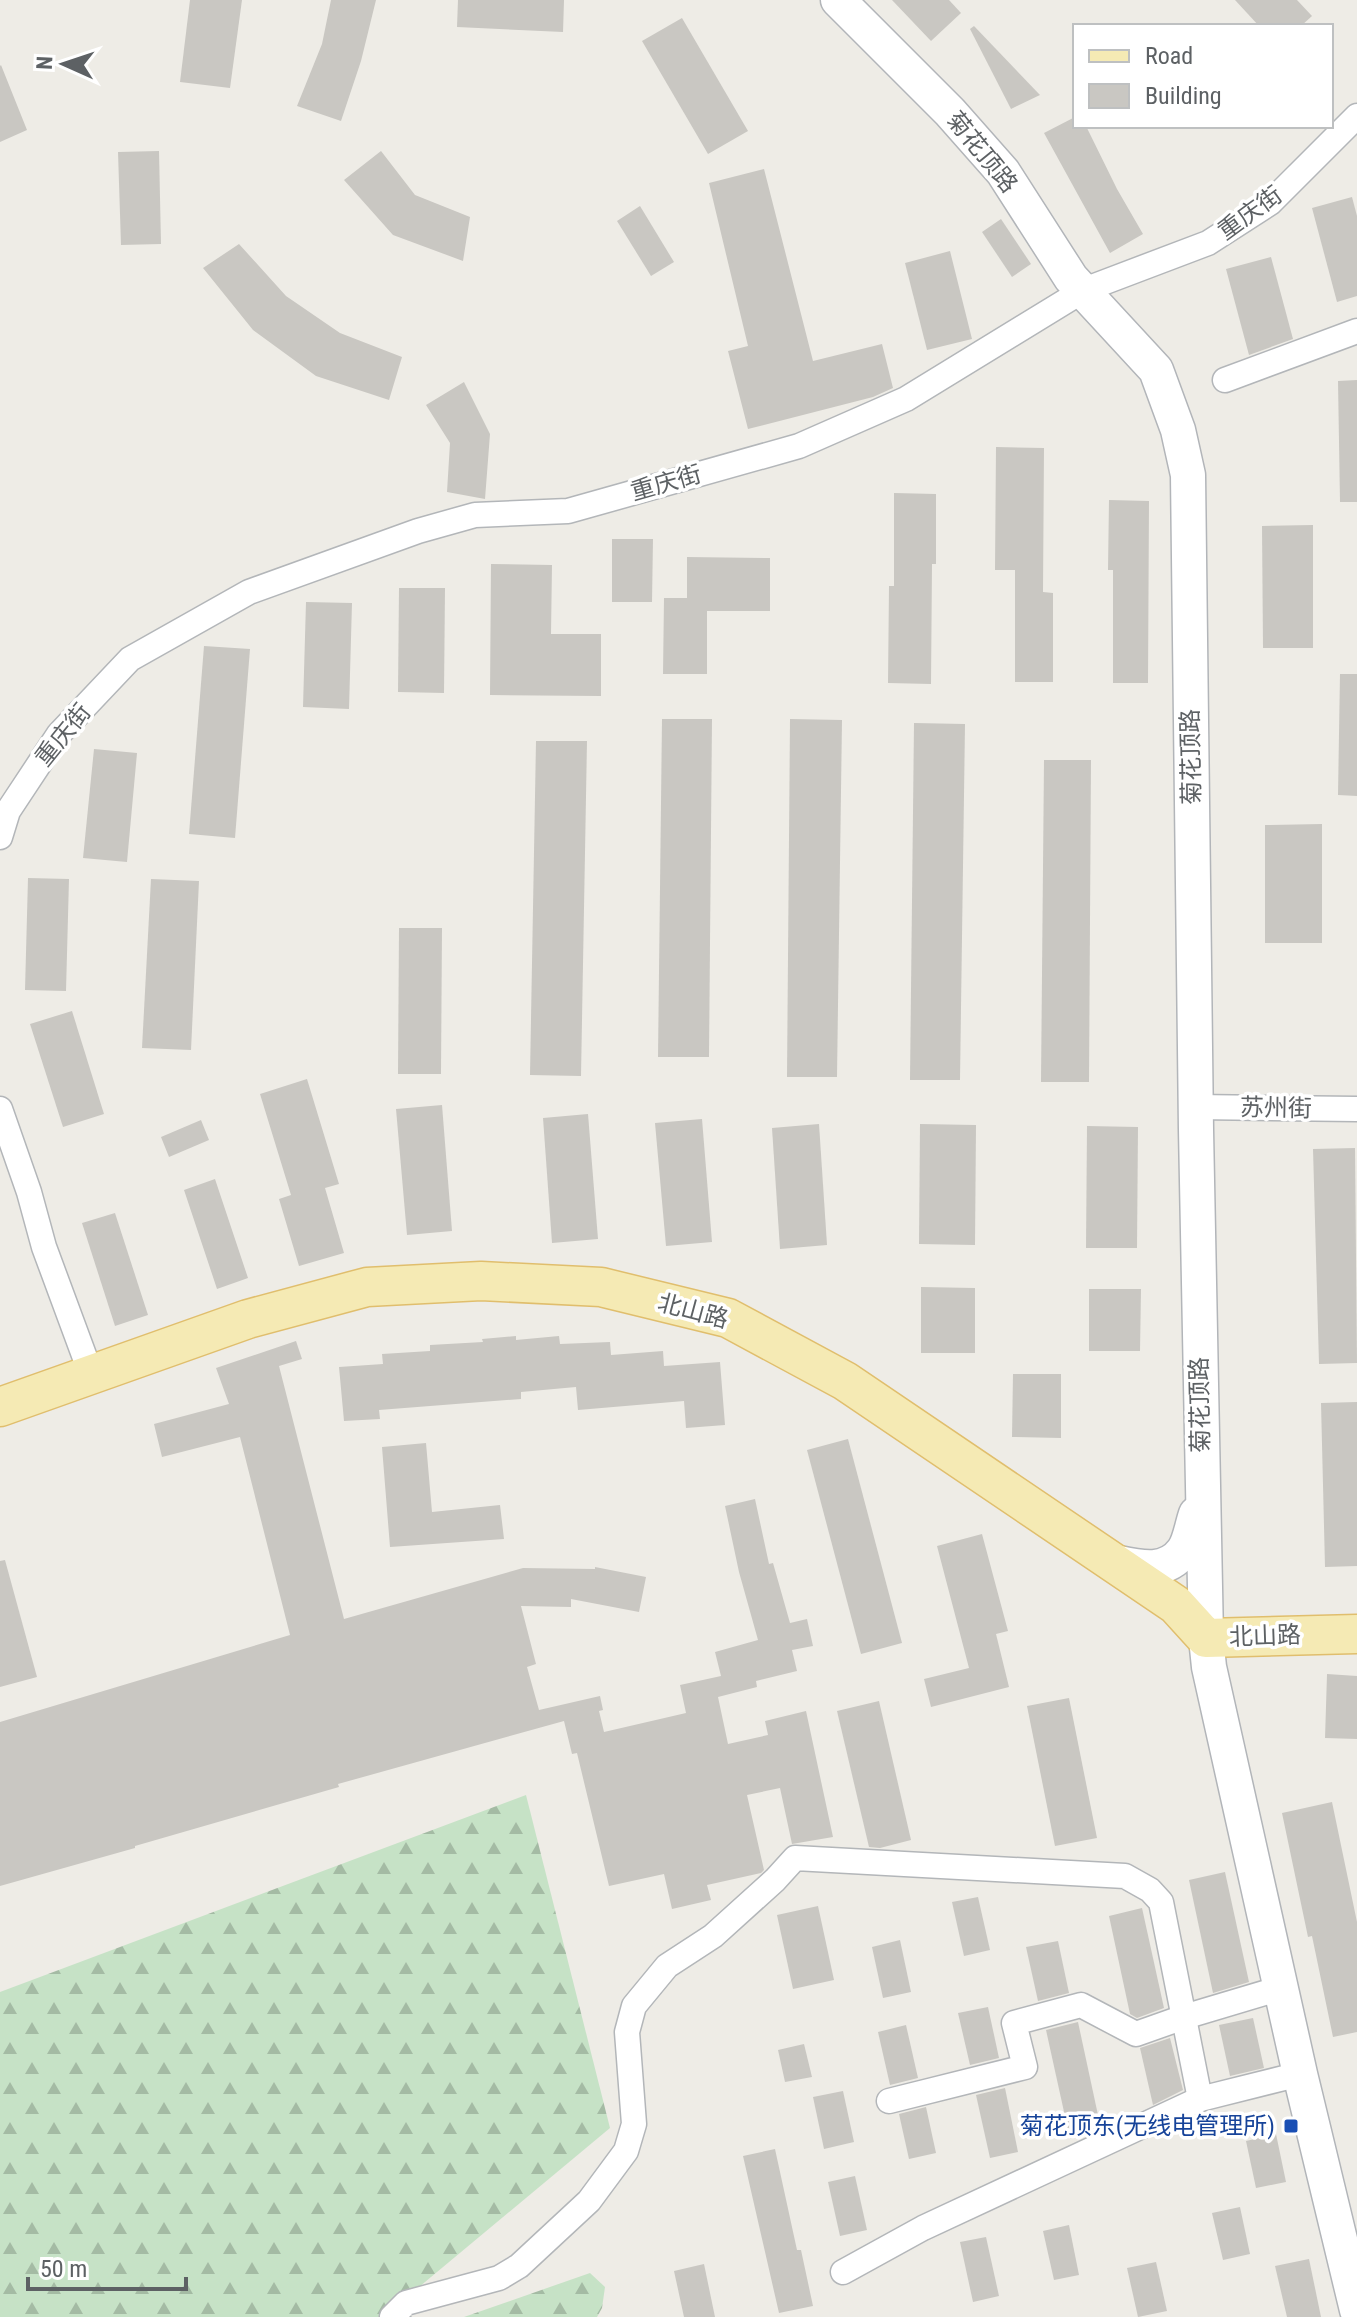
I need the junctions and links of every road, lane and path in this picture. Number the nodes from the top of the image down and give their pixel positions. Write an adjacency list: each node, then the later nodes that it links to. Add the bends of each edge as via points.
1 (838, 0): 3 (street, 菊花顶路, via 1003,172)
2 (1357, 116): 3 (street, 重庆街, via 1270,203 1208,243)
3 (1084, 290): 6 (street, 重庆街, via 906,399 799,446 568,511 475,515 249,592 130,659 59,734 8,811); 7 (street, 菊花顶路, via 1156,370 1188,475)
4 (1357, 331): 5 (street)
5 (1225, 380)
6 (0, 837)
7 (1195, 1107): 9 (street, 苏州街); 12 (street, 菊花顶路)
8 (0, 1109): 10 (street)
9 (1357, 1109)
10 (91, 1374): 11 (main road, 北山路); 13 (main road, 北山路, via 248,1319 367,1287 481,1281 601,1287 728,1318 845,1381)
11 (0, 1407)
12 (1202, 1498): 13 (street, via 1183,1550 1168,1564 1149,1569); 16 (street, 菊花顶路)
13 (1110, 1561): 16 (main road, 北山路, via 1176,1605)
14 (1357, 1634): 15 (main road, 北山路)
15 (1293, 1635): 16 (main road, 北山路); 17 (street, via 1239,1650 1227,1663 1220,1675)
16 (1206, 1638): 17 (street, 菊花顶路)
17 (1220, 1716): 18 (street)
18 (1281, 1988): 19 (street); 20 (street)
19 (1184, 2017): 21 (street); 22 (street, via 1136,2034 1081,2005 1014,2023 1025,2067); 25 (street, via 1161,1902 1125,1876 795,1858 713,1936 667,1966 634,2006 627,2032 634,2124 626,2151 589,2201 499,2278 406,2303)
20 (1300, 2074): 21 (street); 24 (street)
21 (1200, 2099): 23 (street, via 923,2228)
22 (889, 2101)
23 (843, 2272)
24 (1357, 2310)
25 (392, 2317)

